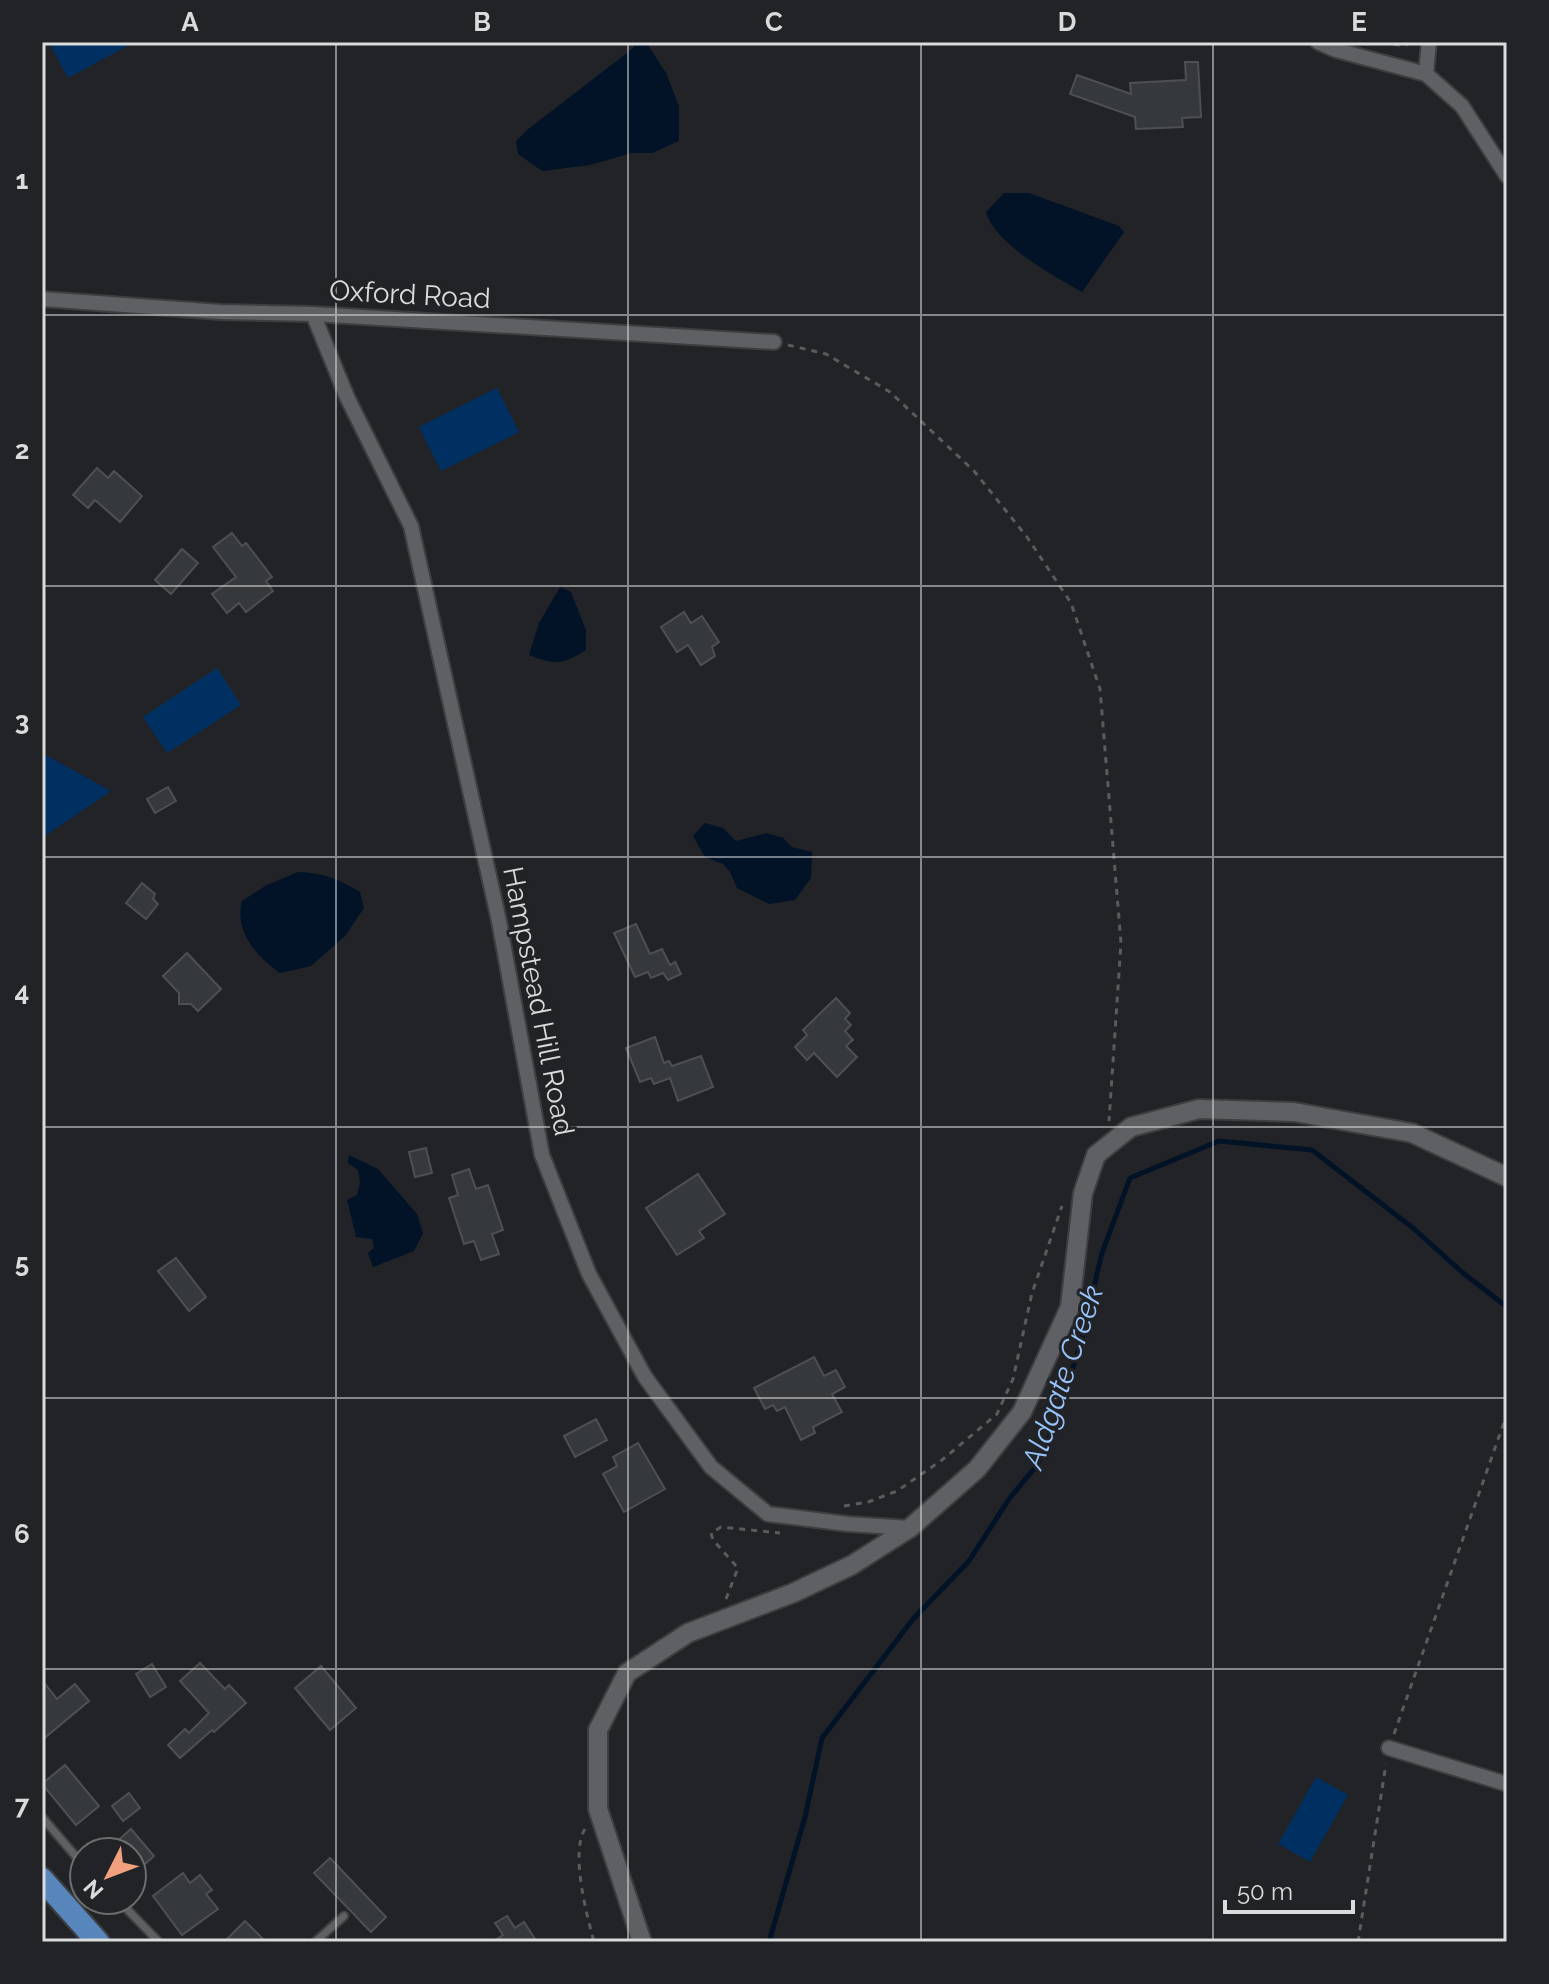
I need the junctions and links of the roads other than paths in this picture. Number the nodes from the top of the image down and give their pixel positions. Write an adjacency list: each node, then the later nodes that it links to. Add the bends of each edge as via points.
1 (1318, 42): 3 (street)
2 (1429, 42): 3 (street)
3 (1426, 74): 4 (street, via 1462,106)
4 (1507, 176)
5 (42, 299): 6 (street, Oxford Road)
6 (313, 314): 7 (street, Oxford Road); 9 (street, Hampstead Hill Road, via 411,526 499,921 542,1155 589,1274 645,1377 711,1467 768,1514)
7 (774, 342)
8 (1507, 1177): 9 (street, via 1412,1133 1294,1112 1199,1109 1131,1127 1096,1155 1083,1193 1070,1307 1022,1412 977,1469)
9 (910, 1528): 20 (street, via 852,1565 793,1593 688,1633 627,1673 598,1730 598,1809)
10 (1389, 1748): 11 (street)
11 (1507, 1784)
12 (42, 1817): 13 (lane)
13 (68, 1847)
14 (42, 1879): 17 (main road)
15 (134, 1916): 18 (lane)
16 (344, 1916): 19 (lane)
17 (98, 1942)
18 (159, 1942)
19 (315, 1942)
20 (642, 1942)

